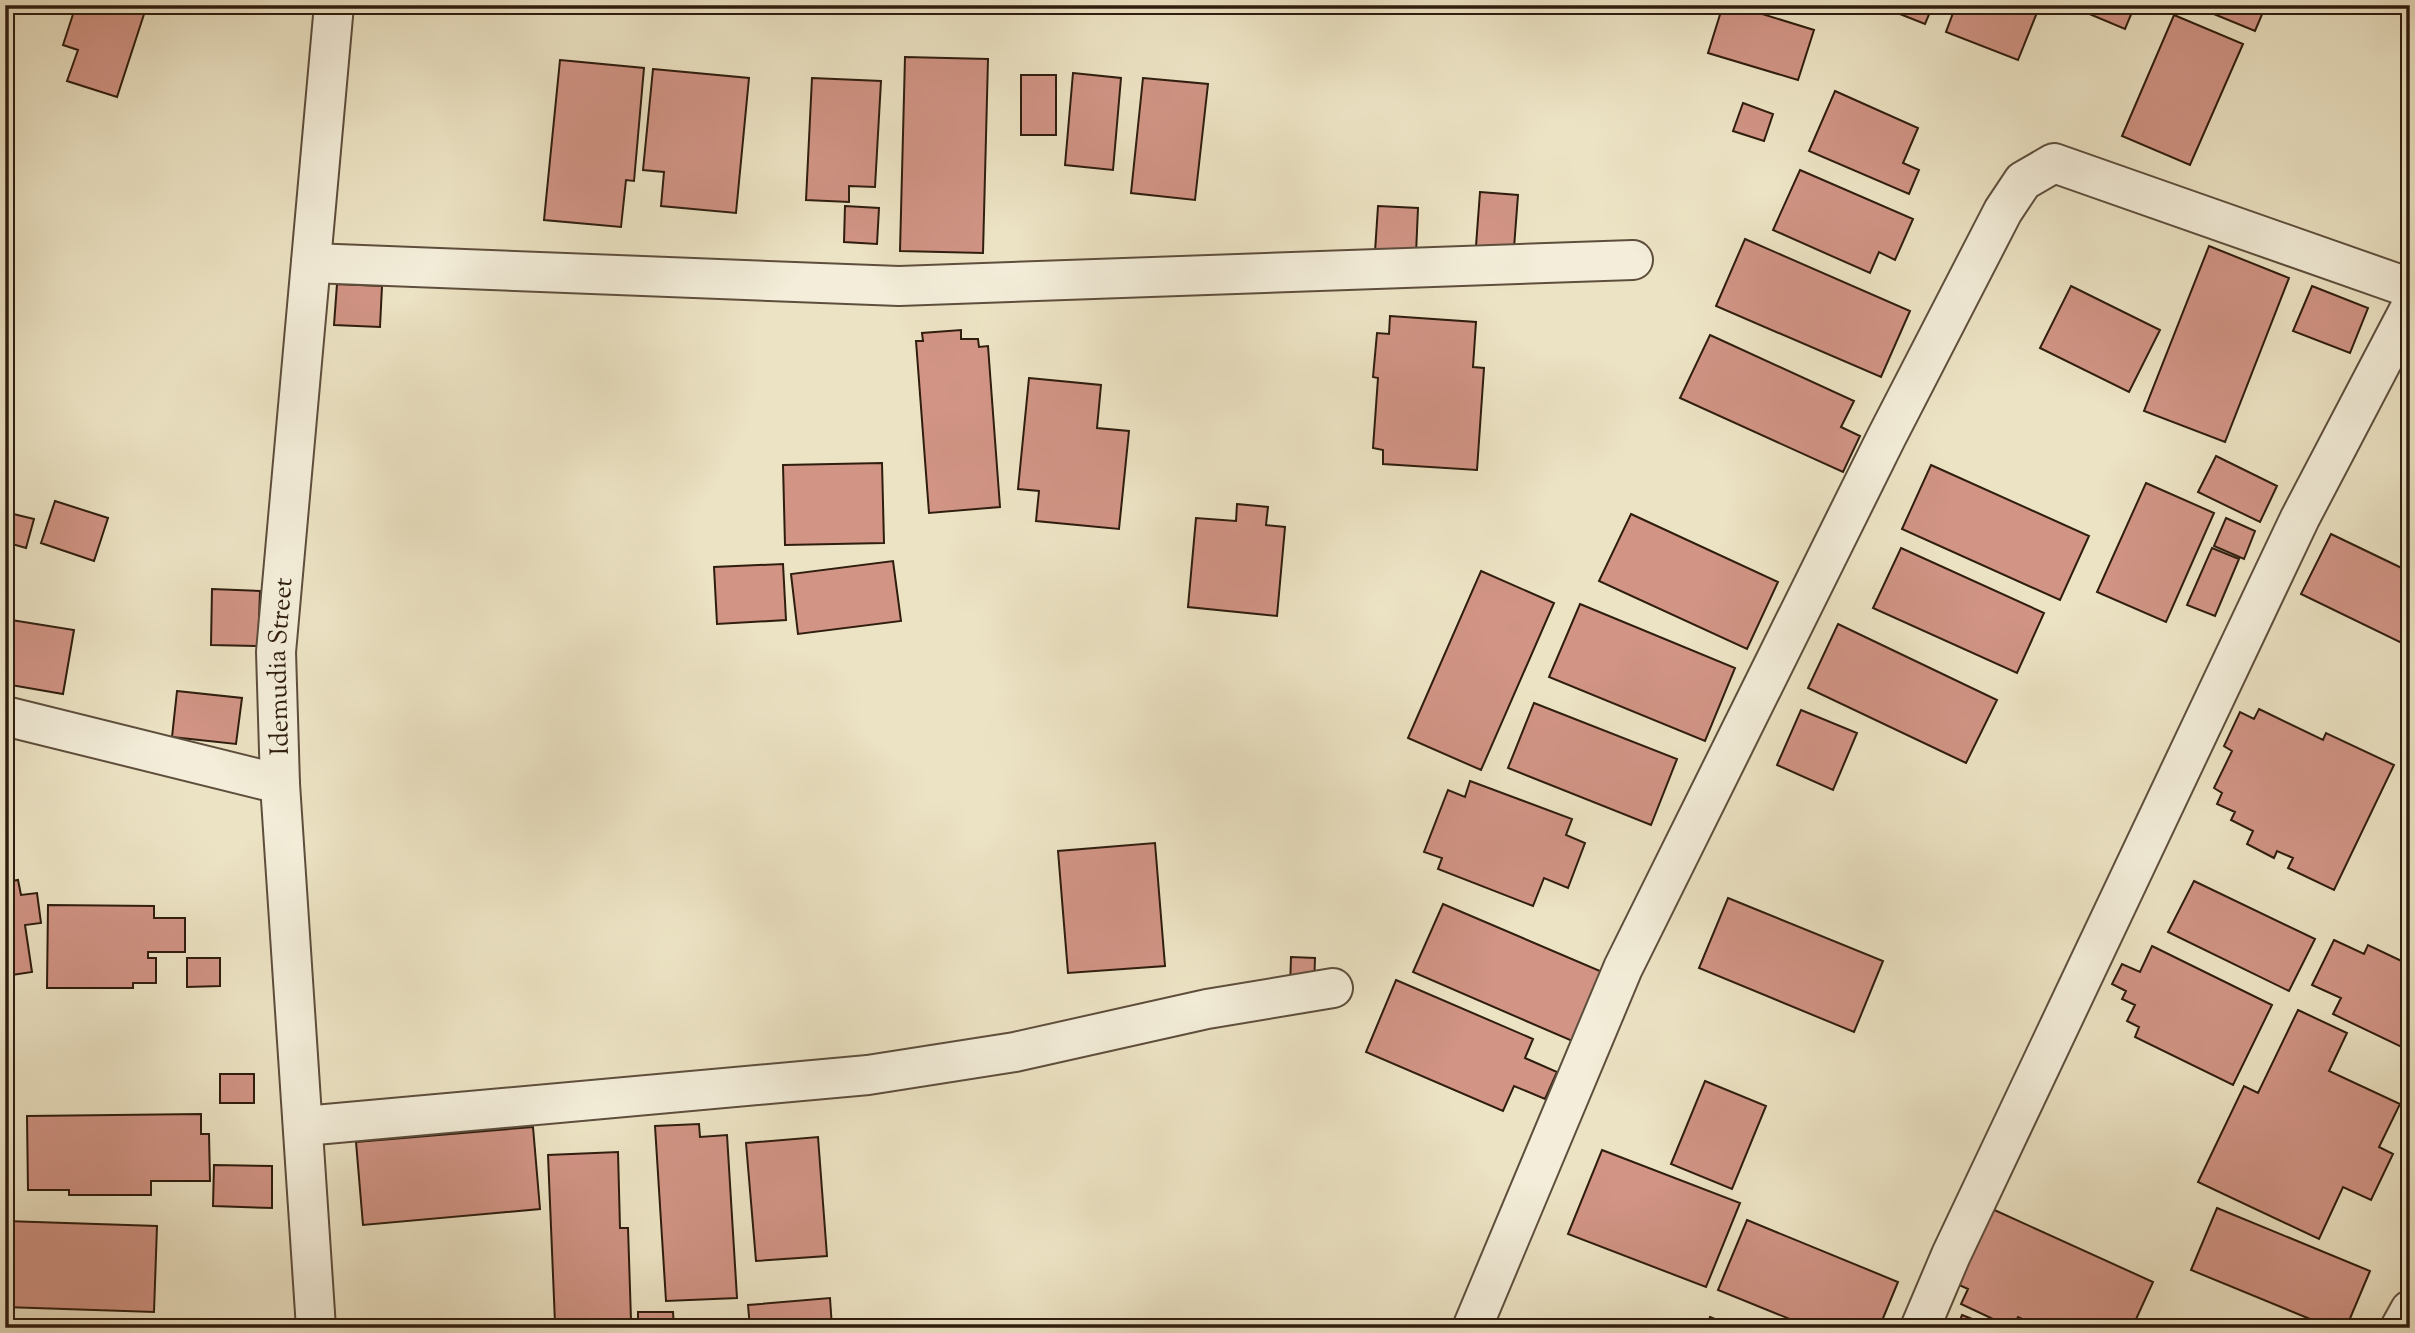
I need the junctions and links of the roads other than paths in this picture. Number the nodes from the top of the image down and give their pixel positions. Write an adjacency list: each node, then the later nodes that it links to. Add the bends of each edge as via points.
1 (334, 5): 3 (street, Idemudia Street)
2 (1633, 260): 3 (street, via 899,286)
3 (311, 262): 7 (street, Idemudia Street, via 276,652)
4 (2410, 288): 12 (street, via 2054,163 2023,181 2003,211 1886,438 1623,968)
5 (2410, 308): 13 (street, via 2300,518)
6 (5, 716): 7 (street)
7 (280, 785): 9 (street, Idemudia Street)
8 (1333, 988): 9 (street, via 1207,1009 1015,1052 868,1075)
9 (304, 1126): 11 (street, Idemudia Street)
10 (2410, 1310): 14 (street)
11 (316, 1328)
12 (1472, 1328)
13 (1920, 1328)
14 (2400, 1328)

